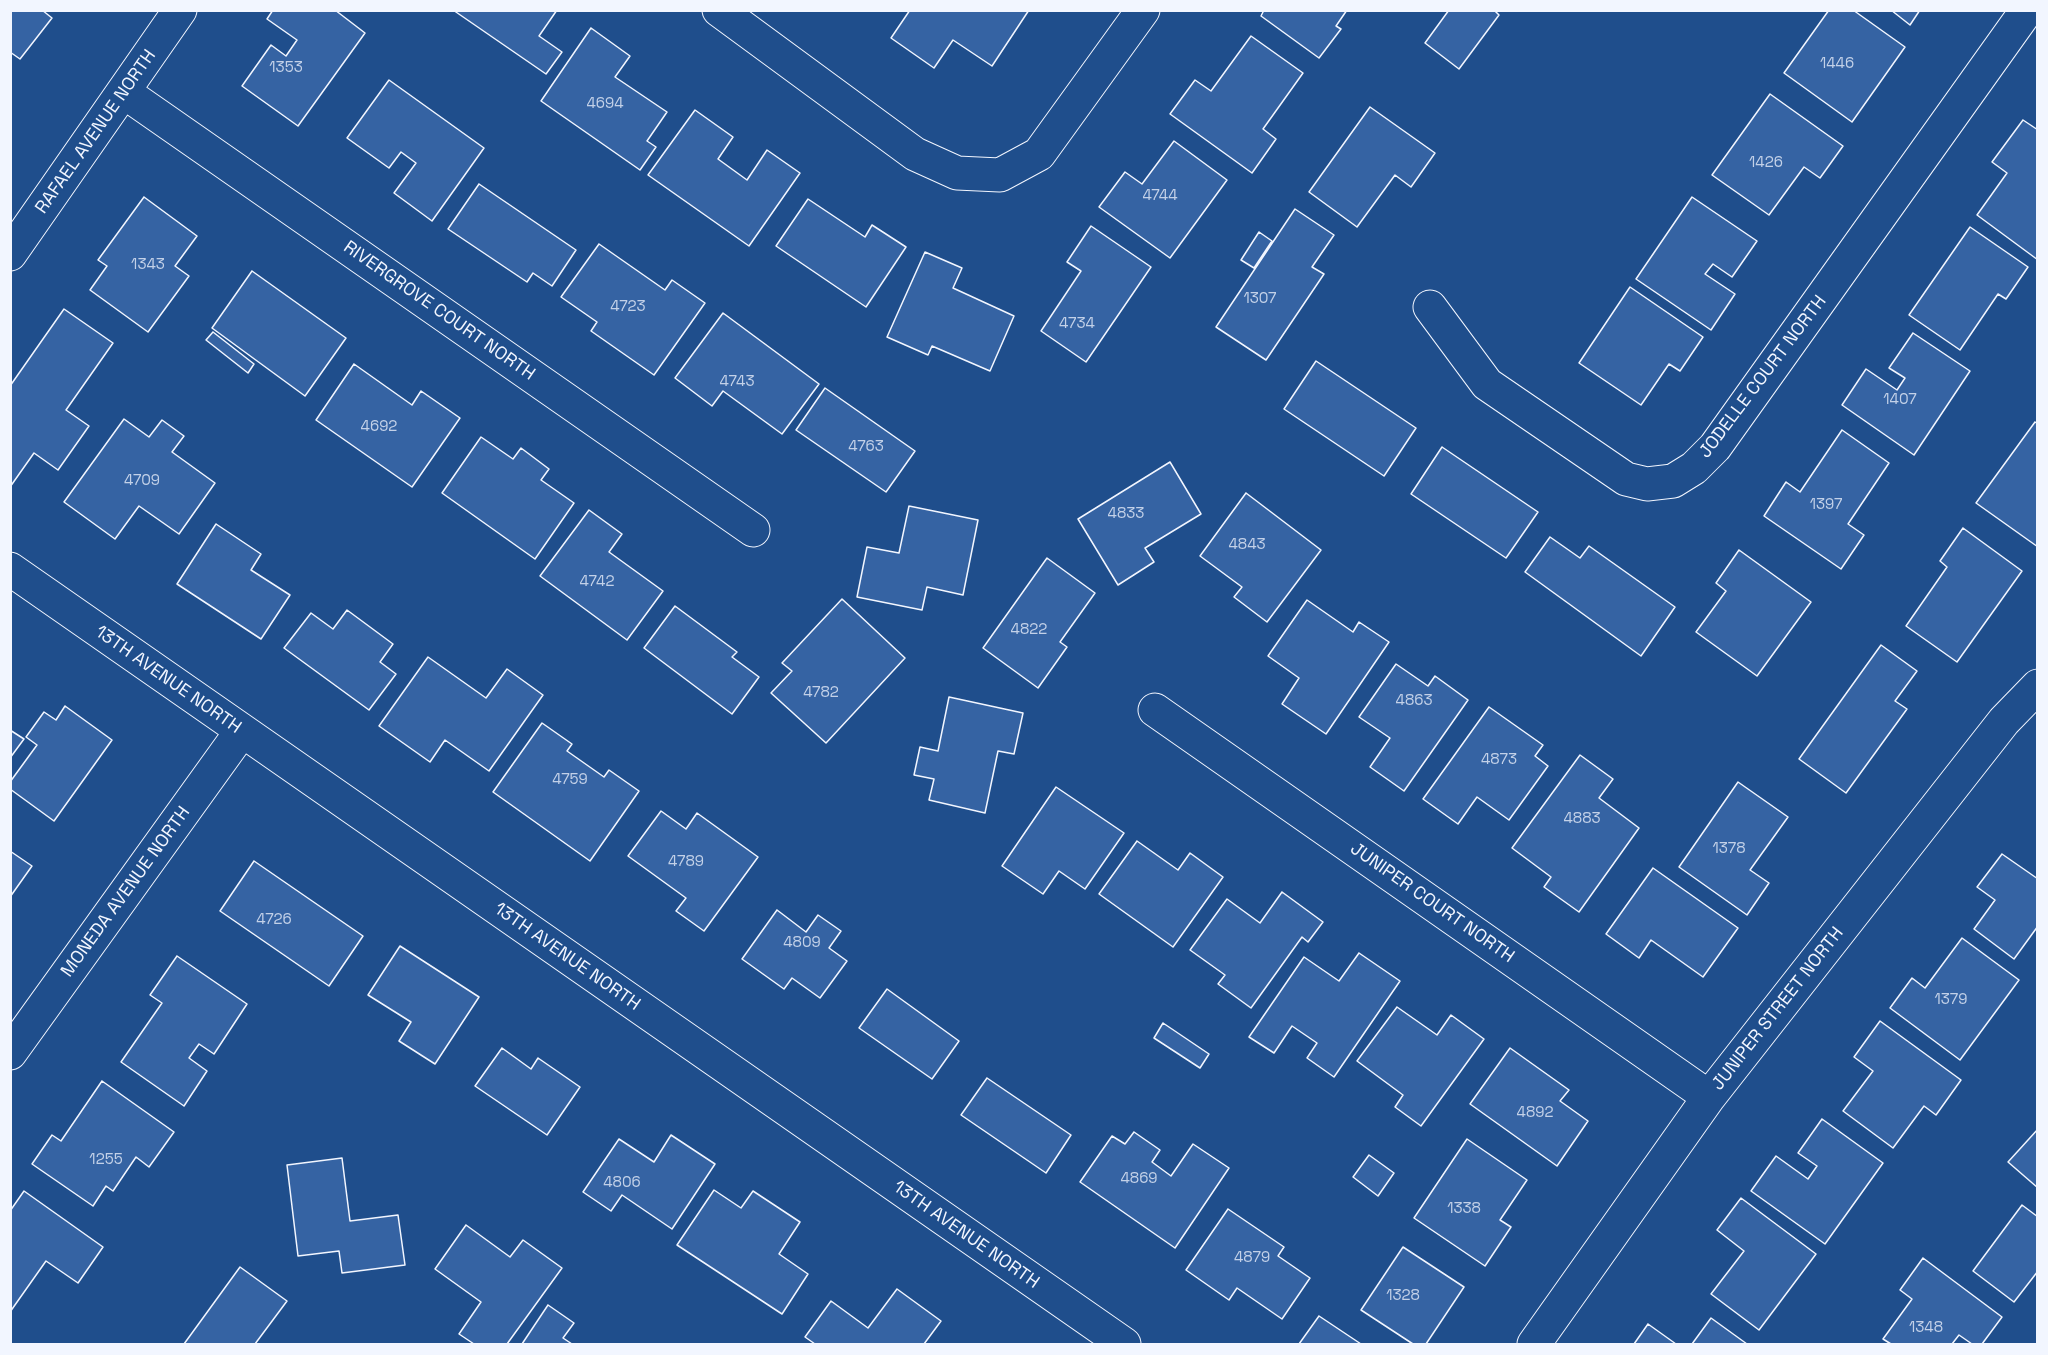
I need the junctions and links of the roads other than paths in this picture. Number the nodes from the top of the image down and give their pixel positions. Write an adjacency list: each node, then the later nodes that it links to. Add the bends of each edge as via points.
1 (180, 10): 5 (street, RAFAEL AVENUE NORTH)
2 (719, 10): 3 (street, via 915,154 957,173 1000,175 1040,154)
3 (1143, 10)
4 (2026, 10): 7 (street, JODELLE COURT NORTH, via 1716,447 1673,481 1647,484 1626,479 1487,384)
5 (124, 92): 6 (street, RAFAEL AVENUE NORTH); 8 (street, RIVERGROVE COURT NORTH)
6 (10, 254)
7 (1430, 308)
8 (753, 530)
9 (10, 569): 12 (street, 13TH AVENUE NORTH)
10 (2037, 686): 14 (street, JUNIPER STREET NORTH, via 2004,721)
11 (1155, 710): 14 (street, JUNIPER COURT NORTH)
12 (241, 732): 13 (street, MONEDA AVENUE NORTH); 15 (street, 13TH AVENUE NORTH)
13 (10, 1053)
14 (1709, 1097): 16 (street, JUNIPER STREET NORTH)
15 (1124, 1344)
16 (1534, 1344)

